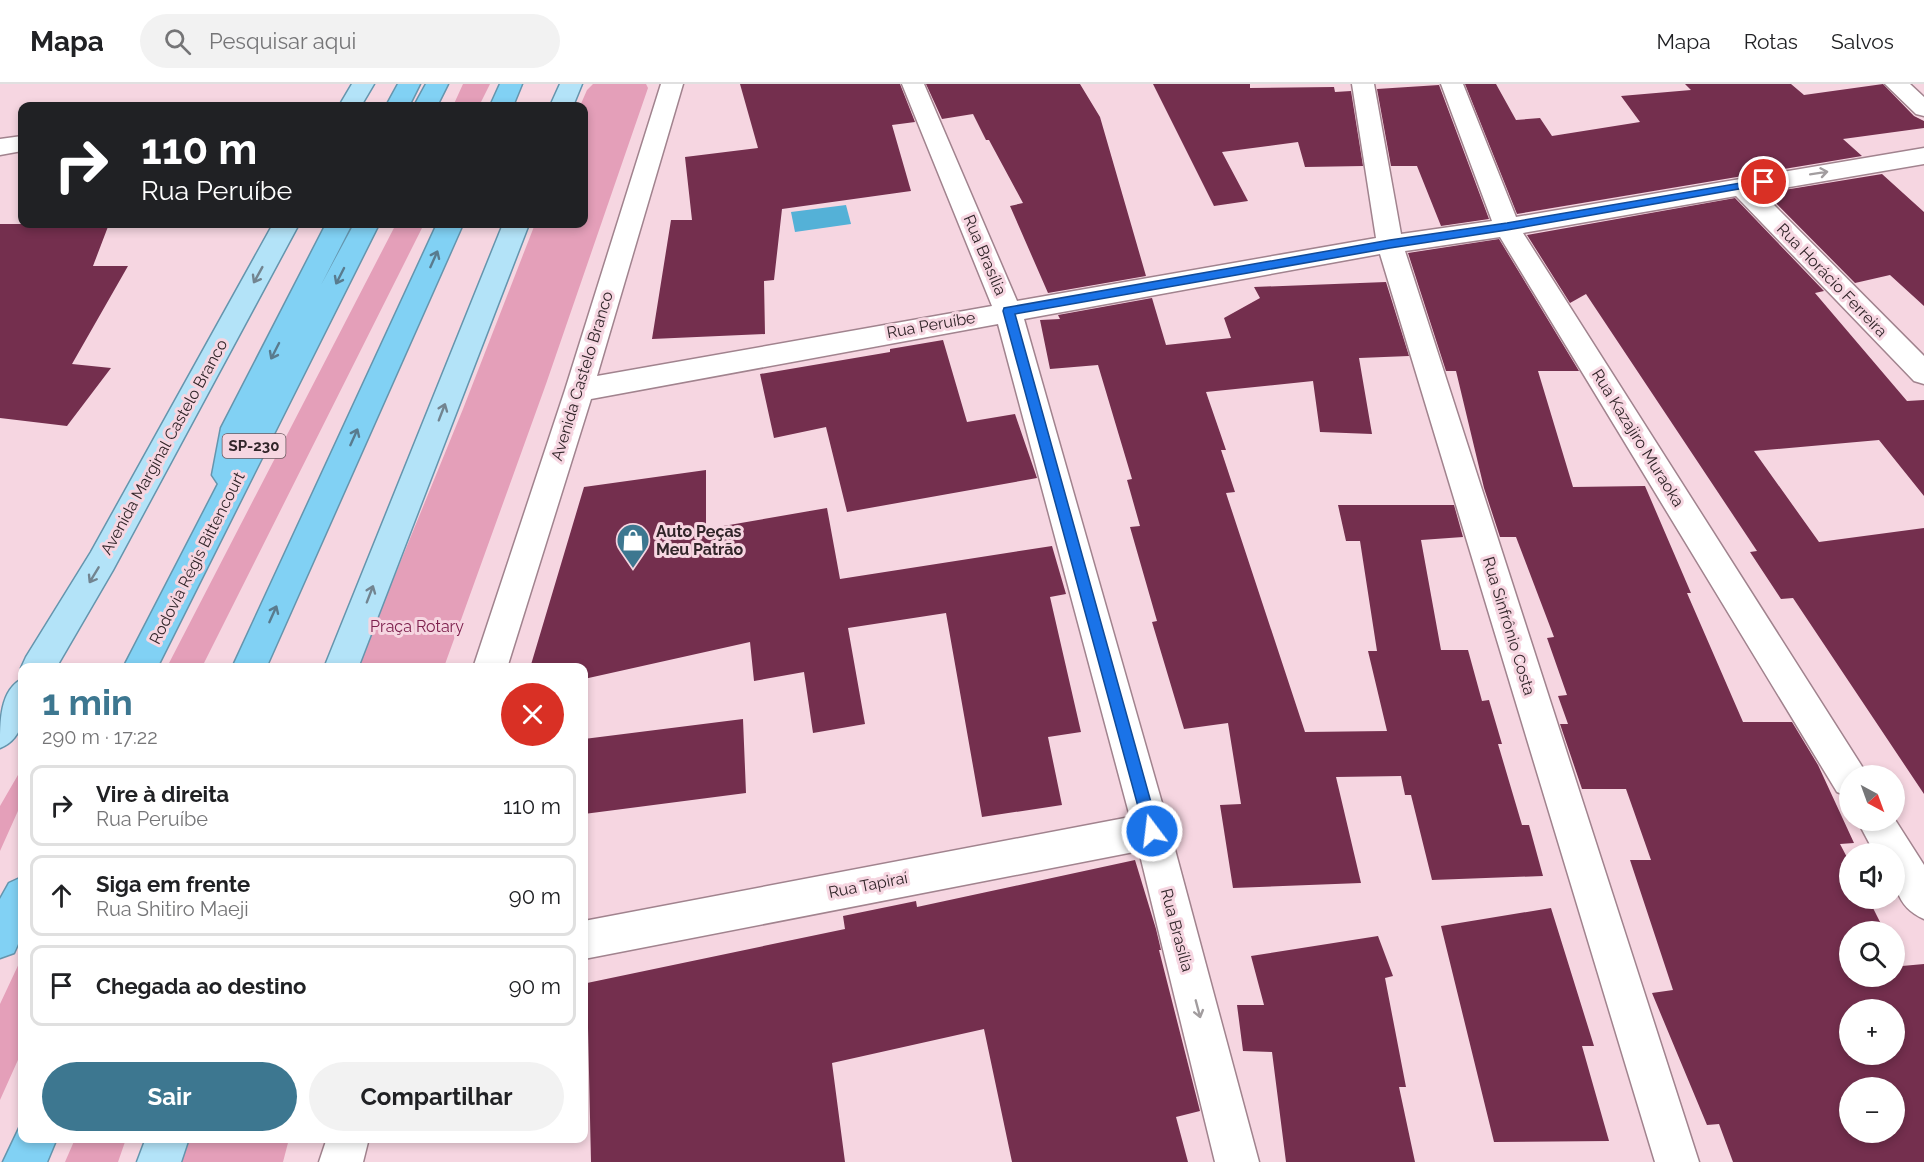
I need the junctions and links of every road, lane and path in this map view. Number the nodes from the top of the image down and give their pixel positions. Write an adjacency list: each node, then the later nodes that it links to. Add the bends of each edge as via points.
1 (363, 84): 11 (main road)
2 (409, 84): 12 (highway)
3 (437, 84): 13 (highway)
4 (511, 84): 14 (highway)
5 (571, 84): 15 (main road)
6 (672, 84): 30 (street, Avenida Castelo Branco)
7 (913, 84): 28 (street, Rua Brasília)
8 (1363, 84): 27 (street, Rua Sinfrônio Costa)
9 (1452, 84): 21 (street, Rua Kazajiro Muraoka)
10 (1896, 84): 16 (street)
11 (353, 102)
12 (400, 102)
13 (428, 102)
14 (504, 102)
15 (564, 102)
16 (1924, 109)
17 (18, 145): 18 (street)
18 (0, 147)
19 (1924, 156): 20 (street, Rua Peruíbe, one-way to 19)
20 (1741, 186): 21 (street, Rua Peruíbe); 29 (street, Rua Horácio Ferreira)
21 (1507, 227): 27 (street, Rua Peruíbe); 39 (street, Rua Kazajiro Muraoka)
22 (284, 228): 32 (main road, Avenida Marginal Castelo Branco, one-way to 32, via 102,561)
23 (337, 228): 31 (highway, one-way to 31, via 236,428)
24 (364, 228): 31 (highway, Rodovia Régis Bittencourt / SP-230, one-way to 31)
25 (448, 228): 34 (highway, one-way to 25)
26 (514, 228): 35 (main road, one-way to 26)
27 (1390, 244): 28 (street, Rua Peruíbe); 53 (street, Rua Sinfrônio Costa)
28 (1008, 311): 30 (street, Rua Peruíbe); 40 (street, Rua Brasília)
29 (1924, 374)
30 (579, 390): 36 (street, Avenida Castelo Branco)
31 (219, 515): 33 (highway, Rodovia Régis Bittencourt / SP-230)
32 (41, 663)
33 (143, 663)
34 (251, 663)
35 (343, 663)
36 (492, 663)
37 (18, 701): 38 (main road)
38 (0, 732)
39 (1841, 765)
40 (1152, 831): 45 (street, Rua Tapiraí); 52 (street, Rua Brasília, one-way to 52)
41 (1882, 831): 42 (street)
42 (1924, 900)
43 (18, 904): 44 (highway)
44 (0, 939)
45 (588, 939)
46 (34, 1143): 49 (highway)
47 (166, 1143): 50 (main road)
48 (347, 1143): 51 (street)
49 (25, 1162)
50 (159, 1162)
51 (341, 1162)
52 (1237, 1162)
53 (1677, 1162)

